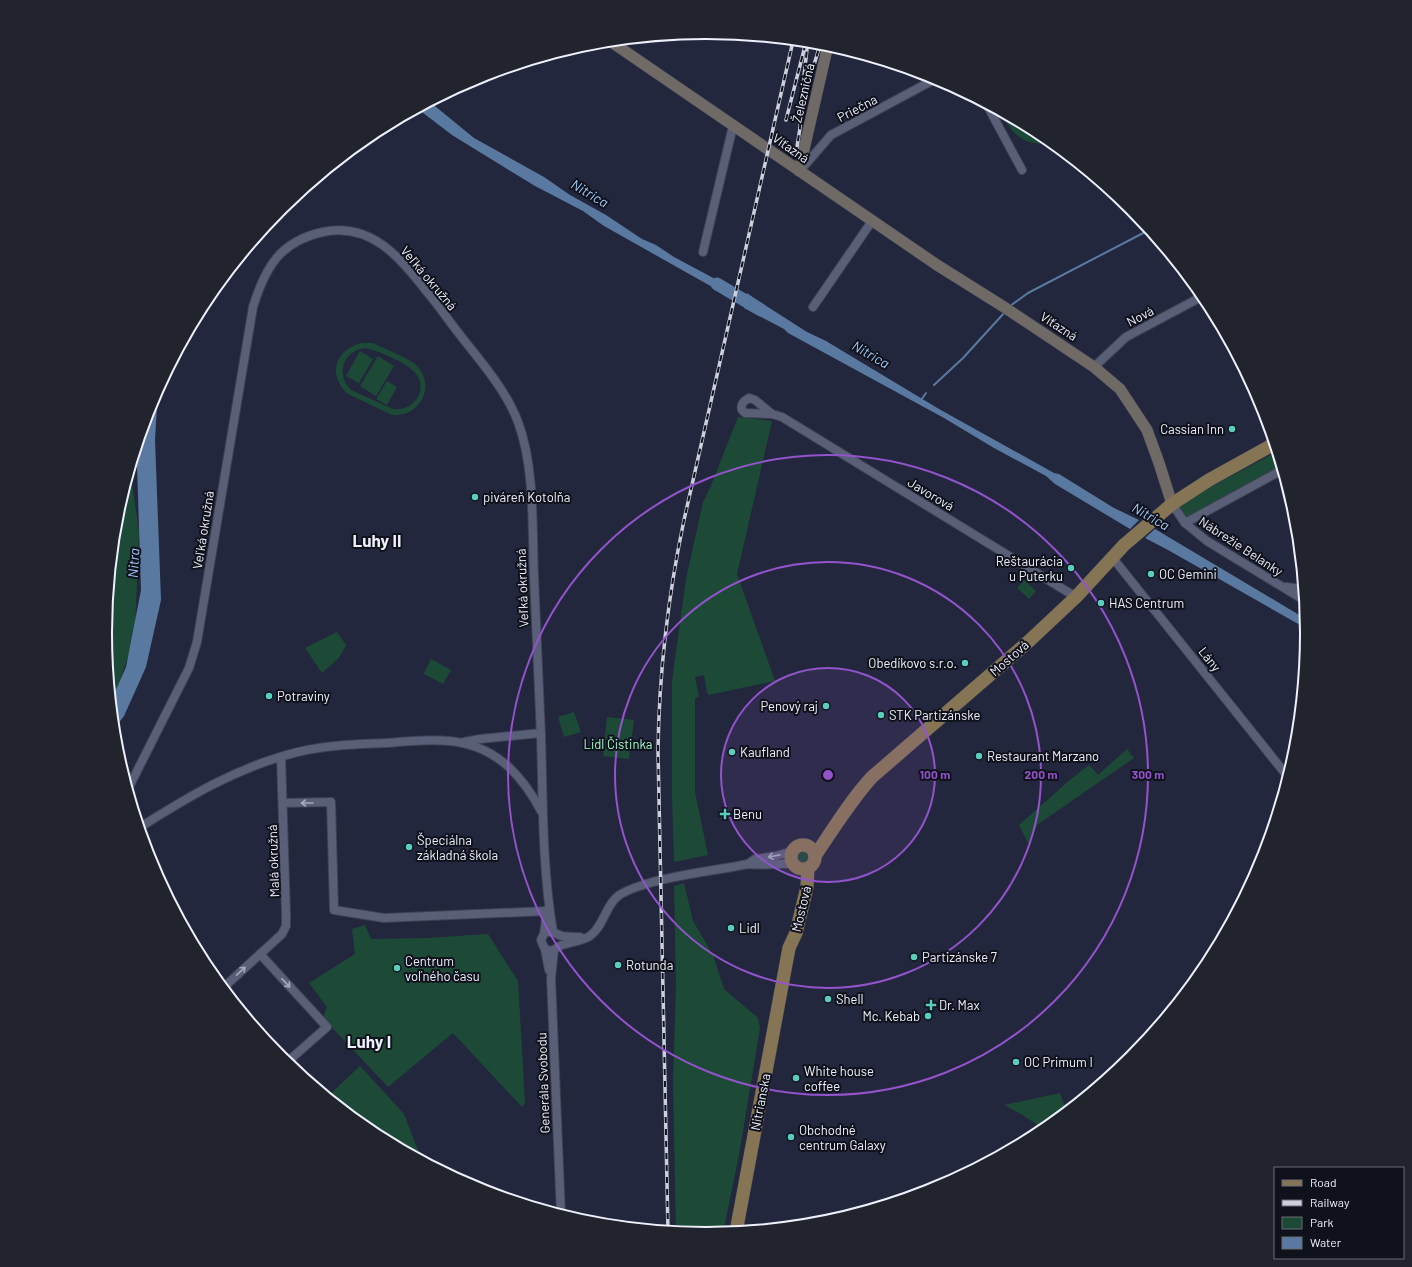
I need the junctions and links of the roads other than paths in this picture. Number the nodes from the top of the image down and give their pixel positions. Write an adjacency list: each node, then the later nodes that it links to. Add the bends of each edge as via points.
1 (617, 46): 5 (main road, Víťazná)
2 (827, 51): 7 (main road, Železničná)
3 (929, 82): 7 (street, Priečna, via 831,136)
4 (991, 112): 6 (street)
5 (733, 126): 7 (main road, Víťazná); 9 (street)
6 (1022, 170)
7 (799, 171): 8 (main road, Víťazná)
8 (872, 221): 11 (street); 12 (main road, Víťazná)
9 (703, 252)
10 (1197, 299): 12 (street, Nová, via 1126,337)
11 (813, 307)
12 (1094, 367): 16 (main road, Víťazná, via 1120,389 1147,430)
13 (772, 414): 21 (street, Javorová, via 782,417)
14 (1270, 446): 16 (main road)
15 (1278, 472): 17 (street)
16 (1172, 504): 17 (street, Nábrežie Belanky); 18 (main road, Mostová)
17 (1185, 523): 19 (street, Nábrežie Belanky, via 1207,541)
18 (1112, 557): 21 (main road, Mostová); 26 (street, Lány)
19 (1284, 587): 20 (street); 22 (street, Nábrežie Belanky)
20 (1298, 589)
21 (1076, 597): 32 (main road, Mostová, via 872,777)
22 (1299, 597)
23 (541, 733): 24 (street); 27 (street, Veľká okružná, via 529,468 527,449 518,422 500,388 479,358 399,257 384,245 365,236 338,231 323,232 299,240 282,252 269,267 260,284 253,307 196,642 189,668); 29 (street, Veľká okružná)
24 (463, 743): 25 (street, via 448,740 366,744 311,750); 29 (street, via 483,749 506,764 530,791)
25 (281, 757): 28 (street, Malá okružná); 30 (street, via 223,778)
26 (1284, 772)
27 (131, 783)
28 (283, 803): 36 (street, one-way to 28, via 384,918 334,910 331,802); 42 (street, Malá okružná, via 286,926 282,934)
29 (542, 813): 35 (street)
30 (143, 825)
31 (793, 851): 32 (main road, via 800,846); 33 (street, one-way to 33, via 755,859); 34 (main road, via 792,858)
32 (812, 851): 34 (main road, via 814,863)
33 (748, 864): 34 (street, via 761,866 776,863); 39 (street, via 660,880 630,889 618,896)
34 (800, 867): 43 (main road, Mostová, via 808,887)
35 (548, 901): 36 (street); 38 (street)
36 (547, 911): 37 (street)
37 (544, 934): 38 (street); 41 (street, via 541,940)
38 (556, 934): 39 (street); 40 (street, via 560,941)
39 (590, 935): 40 (street)
40 (557, 948): 41 (street); 44 (street, Generála Svobodu)
41 (545, 949): 44 (street)
42 (260, 954): 45 (street, Malá okružná, one-way to 42); 46 (street, one-way to 46, via 327,1027)
43 (784, 973): 48 (main road, Nitrianska)
44 (551, 978): 47 (street, Generála Svobodu)
45 (227, 985)
46 (291, 1059)
47 (561, 1210)
48 (737, 1227)

